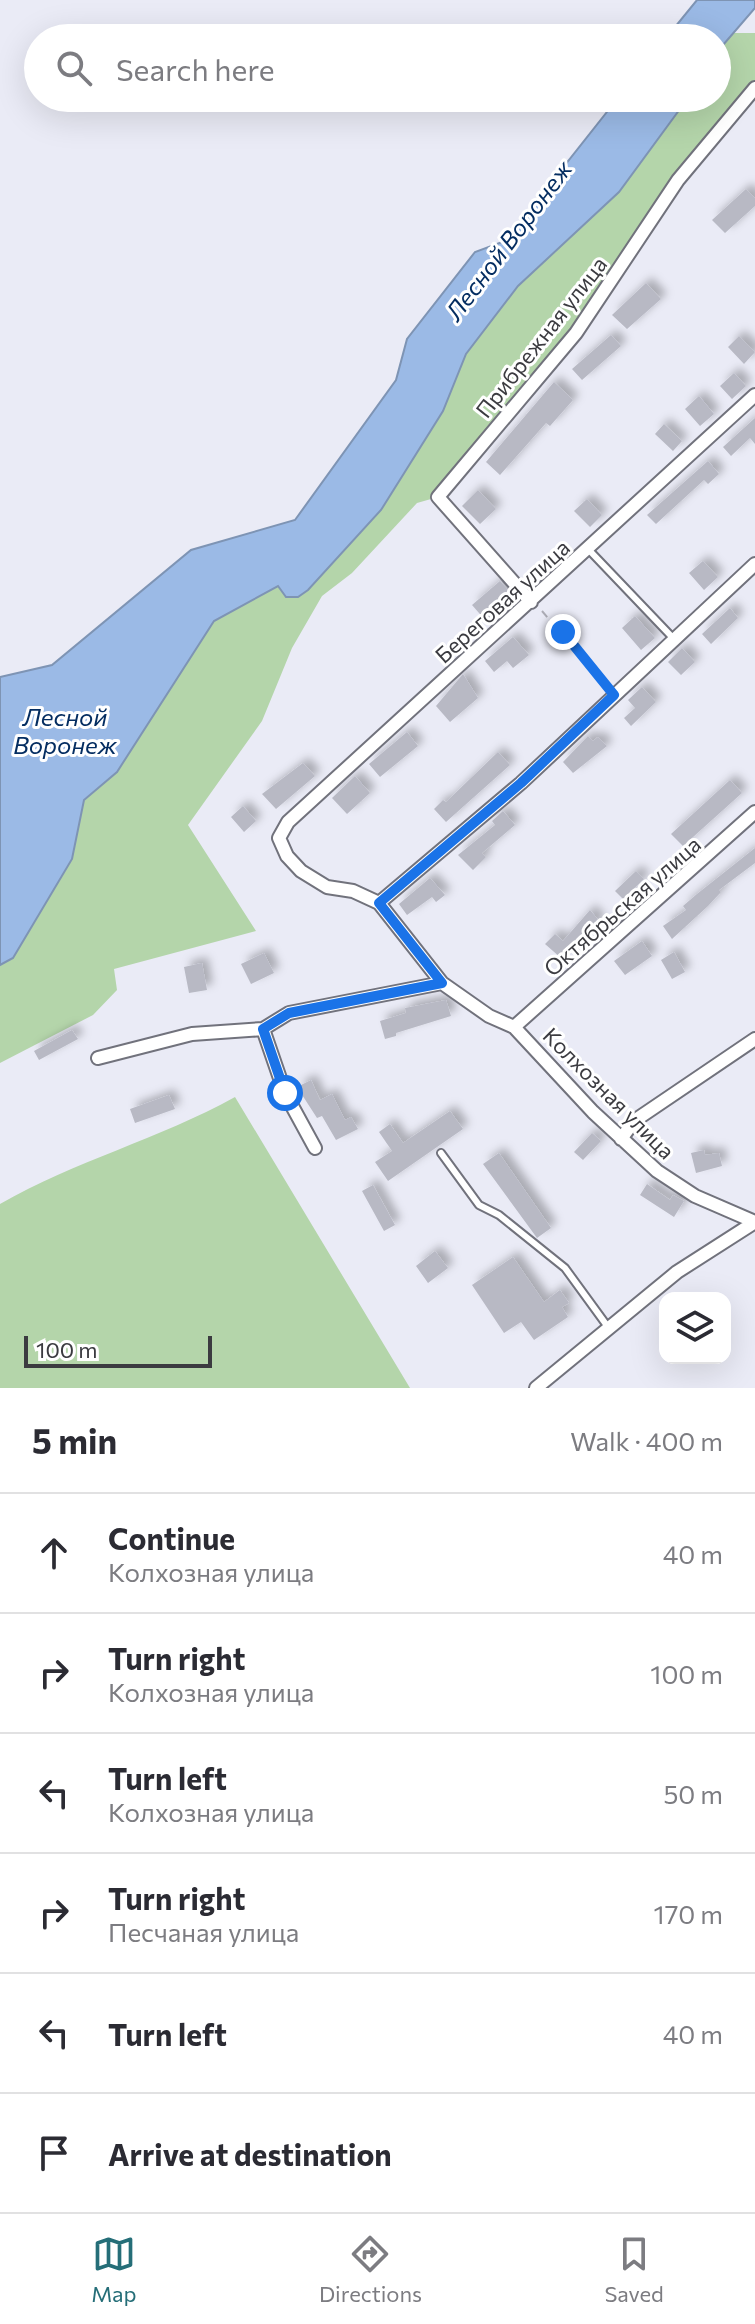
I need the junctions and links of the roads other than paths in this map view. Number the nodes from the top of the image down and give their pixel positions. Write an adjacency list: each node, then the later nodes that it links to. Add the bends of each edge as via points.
1 (755, 88): 5 (street, Прибрежная улица, via 678,180 576,333 438,497)
2 (755, 395): 3 (street, Береговая улица)
3 (588, 549): 5 (street, Береговая улица); 6 (lane)
4 (755, 564): 6 (street)
5 (531, 602): 8 (street, Береговая улица, via 288,822 279,838 301,871 327,887)
6 (673, 638): 8 (street, via 521,783)
7 (755, 812): 10 (street, Октябрьская улица)
8 (379, 903): 9 (street, Колхозная улица)
9 (442, 983): 10 (street, Колхозная улица); 11 (street, via 289,1013)
10 (514, 1027): 14 (street, Колхозная улица)
11 (263, 1029): 13 (street, via 192,1034); 15 (street, via 285,1093)
12 (755, 1039): 14 (street, via 634,1121)
13 (98, 1058)
14 (621, 1139): 17 (street, Колхозная улица, via 695,1196)
15 (315, 1148)
16 (441, 1153): 18 (lane, via 479,1205 565,1268)
17 (755, 1222): 18 (street, via 677,1272)
18 (611, 1330): 19 (street)
19 (536, 1388)

